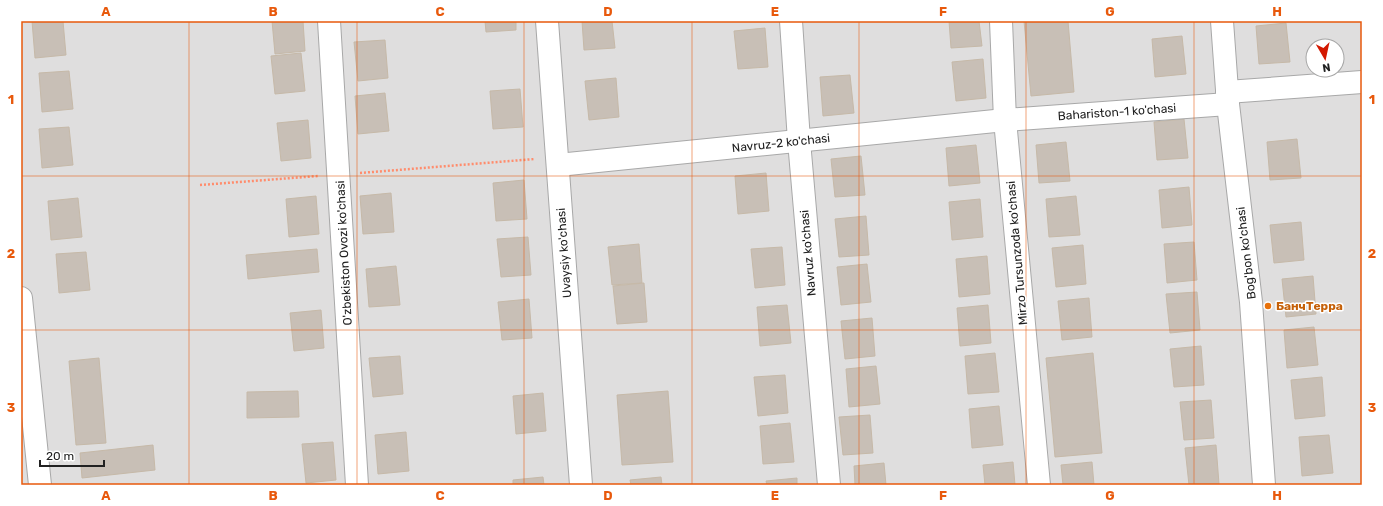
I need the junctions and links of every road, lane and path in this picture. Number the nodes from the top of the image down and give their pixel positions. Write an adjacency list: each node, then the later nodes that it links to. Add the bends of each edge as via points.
1 (329, 21): 11 (street, O'zbekiston Ovozi ko'chasi)
2 (547, 21): 10 (street, Uvaysiy ko'chasi)
3 (791, 21): 9 (street, Navruz ko'chasi)
4 (1001, 21): 8 (street, Mirzo Tursunzoda ko'chasi)
5 (1222, 21): 7 (street, Bog'bon ko'chasi)
6 (1362, 82): 7 (street, Bahariston-1 ko'chasi)
7 (1228, 98): 8 (street, Bahariston-1 ko'chasi); 19 (street, Bog'bon ko'chasi, via 1252,302)
8 (1005, 120): 9 (street, Navruz-2 ko'chasi); 18 (street, Mirzo Tursunzoda ko'chasi)
9 (798, 141): 10 (street, Navruz-2 ko'chasi); 17 (street, Navruz ko'chasi)
10 (557, 161): 11 (path); 16 (street, Uvaysiy ko'chasi)
11 (339, 174): 12 (path); 15 (street, O'zbekiston Ovozi ko'chasi)
12 (200, 185)
13 (21, 298): 14 (street)
14 (40, 485)
15 (357, 485)
16 (582, 485)
17 (828, 485)
18 (1039, 485)
19 (1264, 485)

